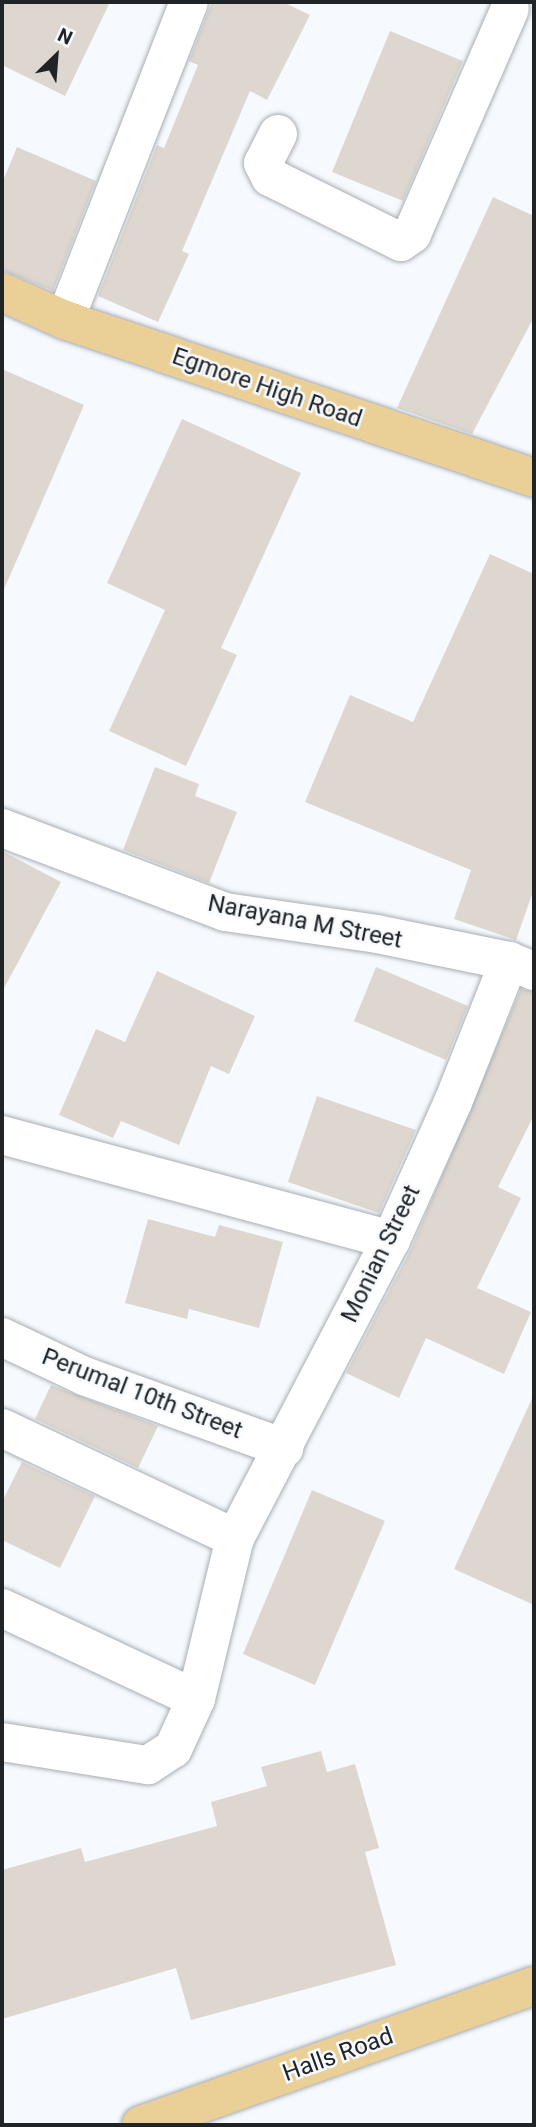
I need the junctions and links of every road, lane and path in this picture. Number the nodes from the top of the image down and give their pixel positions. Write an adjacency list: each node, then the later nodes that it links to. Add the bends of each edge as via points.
1 (189, 2): 5 (street)
2 (512, 10): 3 (street, via 412,234 401,242 270,177 263,163)
3 (278, 134)
4 (2, 292): 5 (main road, Egmore High Road)
5 (65, 320): 6 (main road, Egmore High Road)
6 (534, 478)
7 (2, 828): 8 (street, Narayana M Street, via 225,912 377,934)
8 (521, 966): 10 (street, Monian Street)
9 (2, 1135): 10 (street)
10 (391, 1240): 13 (street, Monian Street)
11 (2, 1337): 13 (street, Perumal 10th Street, via 84,1376)
12 (2, 1428): 14 (street)
13 (284, 1448): 14 (street, Monian Street)
14 (235, 1538): 16 (street, Monian Street)
15 (2, 1608): 16 (street)
16 (196, 1699): 17 (street, Monian Street, via 173,1749 148,1765)
17 (2, 1742)
18 (534, 1986): 19 (main road, Halls Road)
19 (141, 2125)

